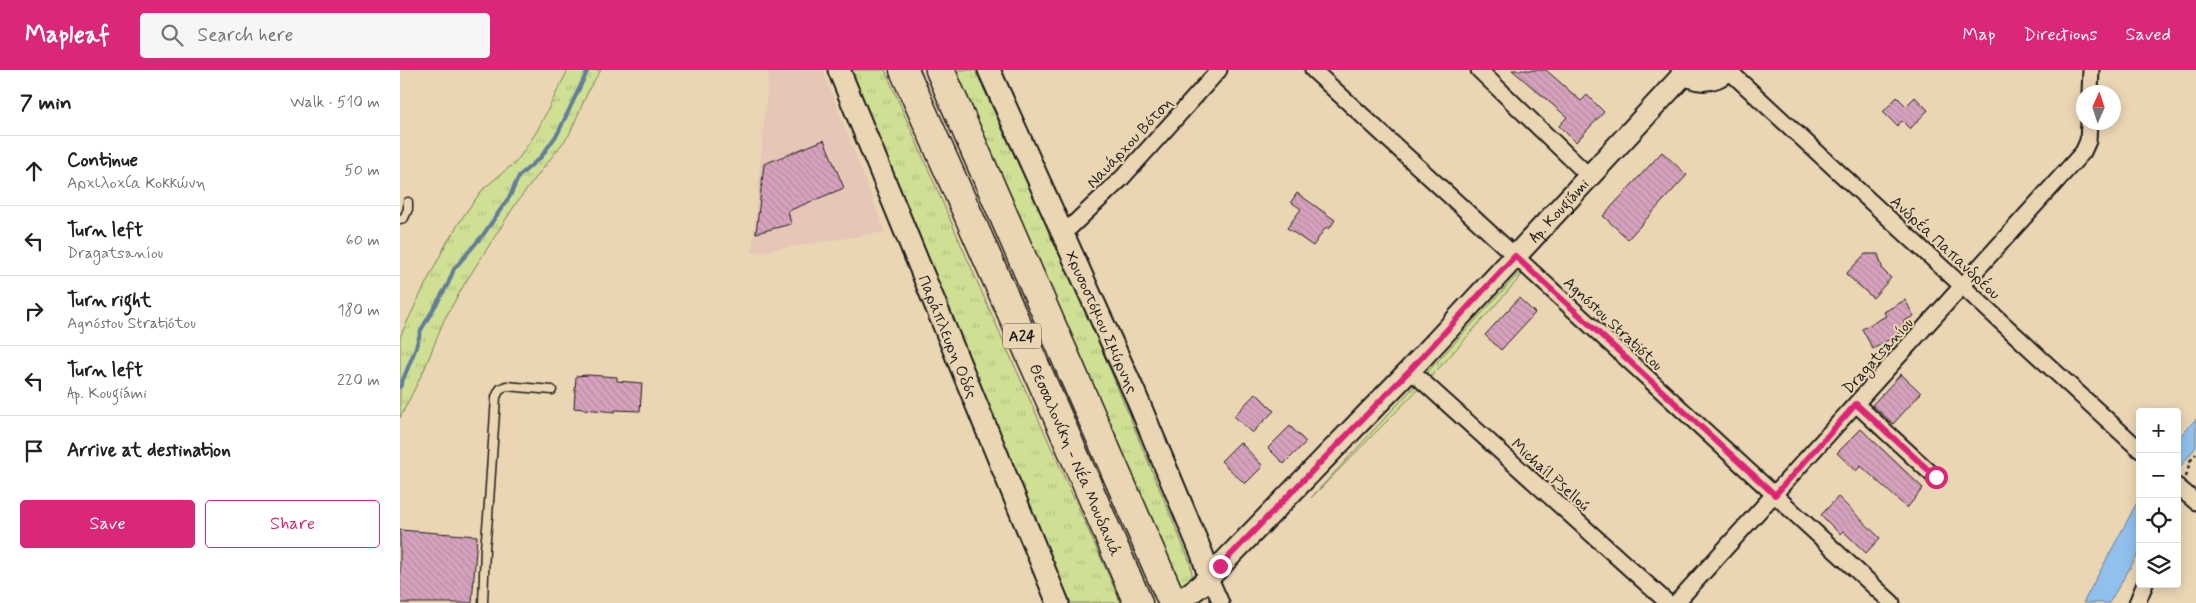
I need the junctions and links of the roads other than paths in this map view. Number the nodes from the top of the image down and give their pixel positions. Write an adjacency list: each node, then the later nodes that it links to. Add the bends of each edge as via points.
1 (839, 70): 33 (street, Παράπλευρη Οδός)
2 (904, 70): 34 (highway, Θεσσαλονίκη - Νέα Μουδανιά / Α24)
3 (940, 70): 31 (highway, Θεσσαλονίκη - Νέα Μουδανιά / Α24)
4 (989, 70): 16 (street, Χρυσοστόμου Σμύρνης)
5 (1219, 70): 16 (street, Ναυάρχου Βότση, via 1122,178)
6 (1312, 70): 17 (street, Agnóstou Stratiótou)
7 (1480, 70): 13 (street)
8 (1728, 70): 10 (street, via 1710,79 1696,79); 18 (street, Ανδρέα Παπανδρέου)
9 (2091, 70): 11 (street)
10 (1683, 71): 13 (street, Ap. Kougiámi)
11 (2090, 85)
12 (2089, 130): 18 (street, Dragatsaníou, via 2083,152)
13 (1589, 176): 17 (street, Ap. Kougiámi)
14 (408, 202): 15 (lane, via 407,214)
15 (400, 219)
16 (1062, 235): 28 (street, Χρυσοστόμου Σμύρνης)
17 (1515, 256): 19 (street, Ap. Kougiámi); 25 (street, Agnóstou Stratiótou)
18 (1963, 286): 21 (street, Dragatsaníou); 22 (street, Ανδρέα Παπανδρέου)
19 (1410, 370): 27 (street, Ap. Kougiámi); 36 (street, Michaíl Pselloú)
20 (552, 390): 32 (lane, via 506,386 496,397)
21 (1856, 404): 23 (street); 25 (street, Dragatsaníou)
22 (2136, 446)
23 (1936, 477)
24 (2181, 492): 26 (street)
25 (1775, 495): 37 (street, Dragatsaníou); 38 (street, Agnóstou Stratiótou)
26 (2196, 502)
27 (1232, 553): 28 (street); 29 (street, Ap. Kougiámi)
28 (1202, 554): 29 (street, Χρυσοστόμου Σμύρνης)
29 (1209, 576): 31 (street, Ap. Kougiámi, via 1200,586); 35 (street)
30 (2143, 588): 39 (street)
31 (1174, 601)
32 (483, 603)
33 (1058, 603)
34 (1138, 603)
35 (1221, 603)
36 (1668, 603)
37 (1676, 603)
38 (1892, 603)
39 (2137, 603)

